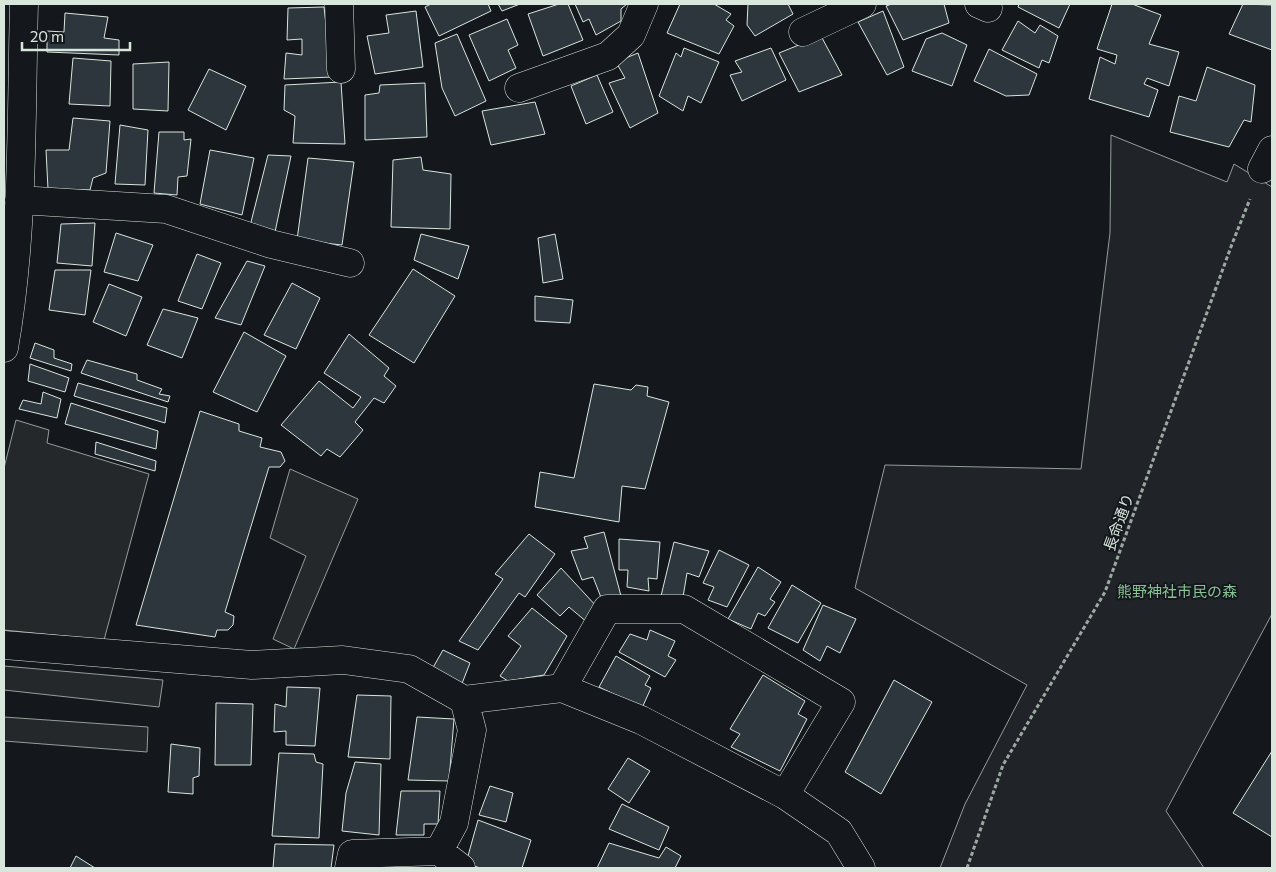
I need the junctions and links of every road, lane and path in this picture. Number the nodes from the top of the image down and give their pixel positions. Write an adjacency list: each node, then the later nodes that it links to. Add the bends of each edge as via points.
1 (24, 4): 8 (street)
2 (340, 4): 6 (street)
3 (644, 4): 7 (street, via 632,35 608,56)
4 (862, 4): 5 (street)
5 (803, 32)
6 (341, 69)
7 (519, 88)
8 (12, 147): 10 (street)
9 (1267, 160): 21 (path, 長命通り, via 1232,244 1105,592 1003,765)
10 (19, 200): 11 (street, via 166,209 271,244); 12 (street, via 11,308)
11 (350, 263)
12 (4, 348)
13 (4, 645): 15 (street, via 252,665 343,660 409,668)
14 (562, 688): 15 (street); 16 (street, via 641,720); 16 (street, via 607,610 684,609 841,702)
15 (464, 700): 17 (street, via 472,730 454,823)
16 (786, 795): 20 (street, via 839,832)
17 (439, 851): 18 (street, via 352,854); 19 (street)
18 (349, 868)
19 (461, 868)
20 (860, 868)
21 (967, 868)

